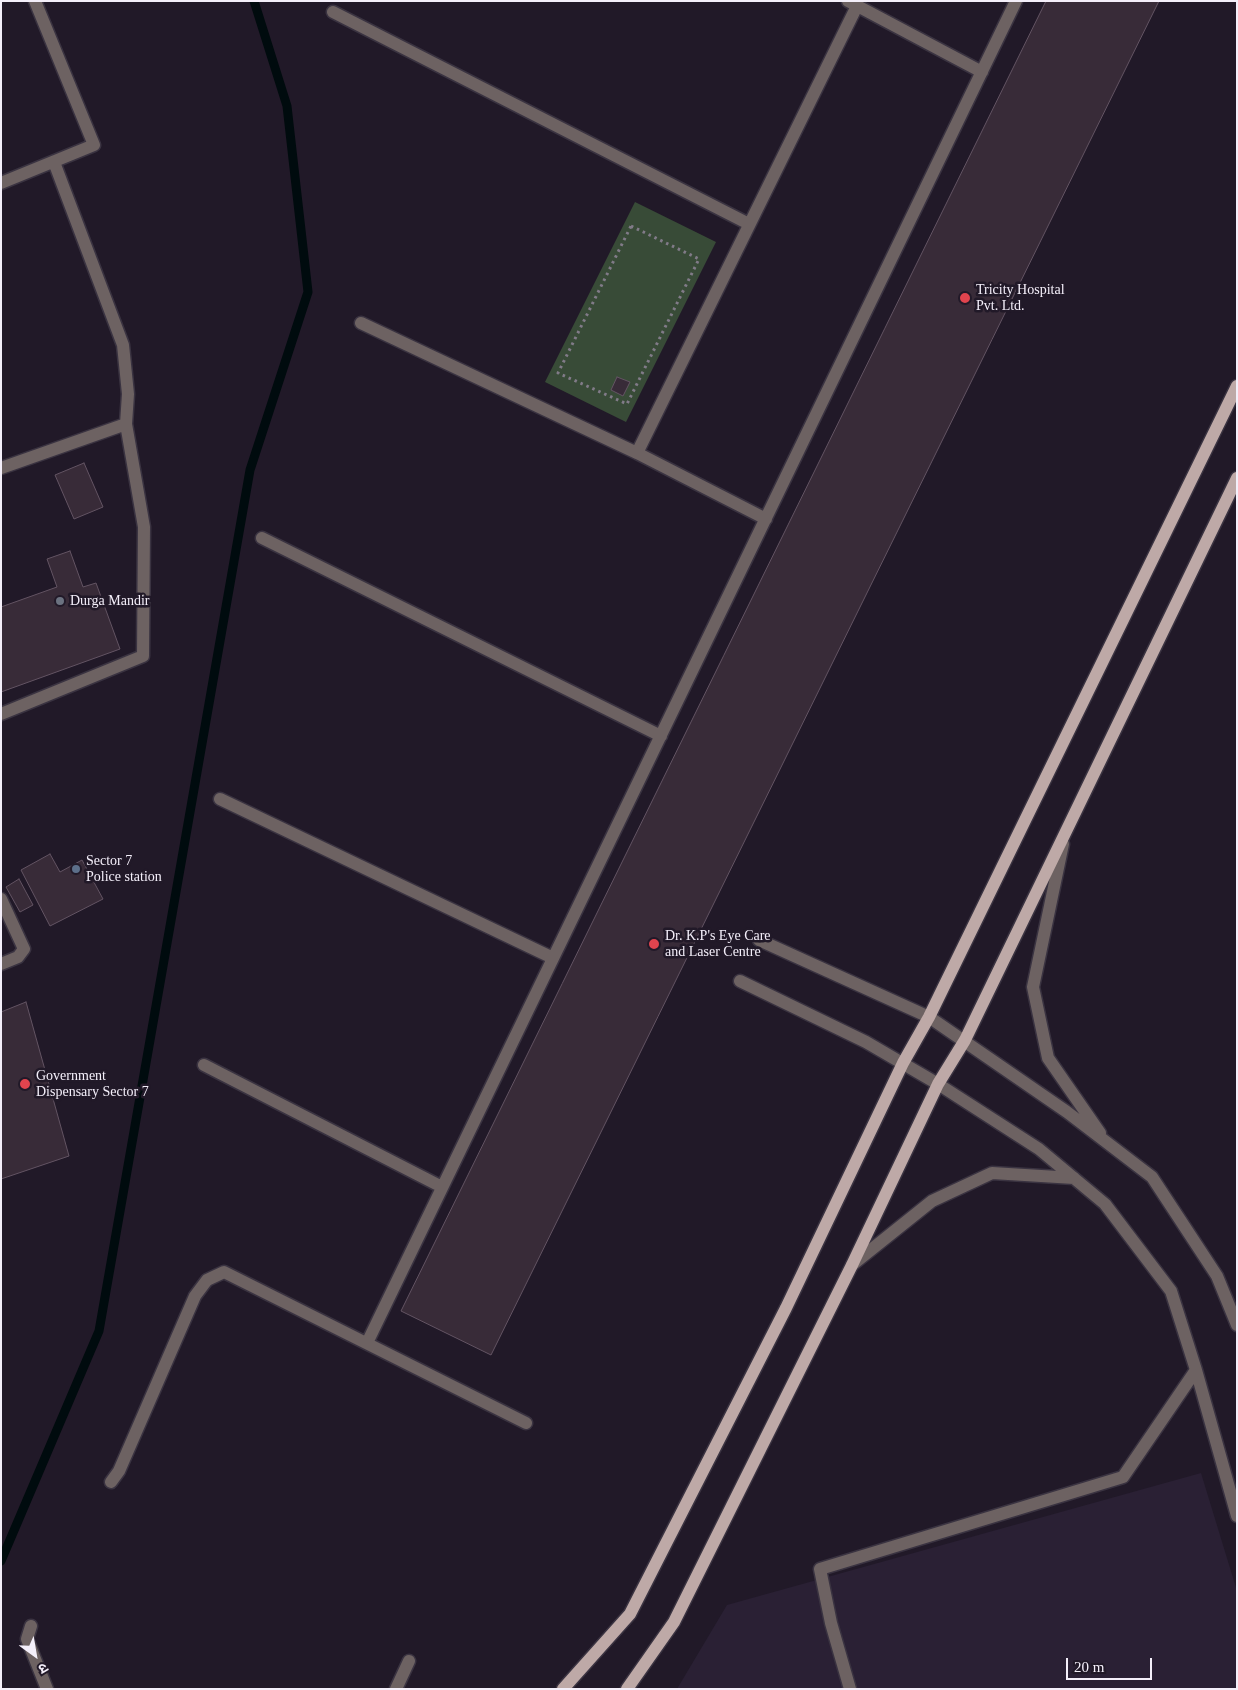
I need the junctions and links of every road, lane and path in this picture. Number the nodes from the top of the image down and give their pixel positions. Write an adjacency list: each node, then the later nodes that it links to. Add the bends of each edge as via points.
1 (35, 1): 6 (street, via 94,145)
2 (1016, 1): 5 (street)
3 (852, 4): 5 (street); 8 (street)
4 (333, 12): 8 (street)
5 (982, 72): 16 (street)
6 (54, 162): 7 (street); 12 (street, via 123,345 128,394)
7 (1, 182)
8 (749, 224): 13 (street)
9 (631, 226): 9 (path, via 699,259 627,404 558,373)
10 (360, 323): 13 (street)
11 (1237, 386): 27 (main road)
12 (126, 424): 14 (street); 18 (street, via 144,527 143,656)
13 (637, 453): 16 (street)
14 (1, 468)
15 (1237, 478): 21 (main road)
16 (766, 519): 19 (street)
17 (262, 538): 19 (street)
18 (1, 714)
19 (661, 736): 24 (street)
20 (220, 799): 24 (street)
21 (1066, 827): 28 (main road); 32 (street, via 1033,987 1048,1058)
22 (1, 898): 25 (street, via 24,949 18,958)
23 (759, 940): 27 (street)
24 (553, 958): 34 (street)
25 (1, 964)
26 (740, 981): 29 (street)
27 (929, 1017): 28 (street); 29 (main road)
28 (965, 1040): 31 (main road); 32 (street)
29 (903, 1063): 31 (street); 46 (main road, via 786,1308 630,1614)
30 (204, 1065): 34 (street)
31 (938, 1084): 33 (street, via 1039,1149); 35 (main road)
32 (1107, 1143): 36 (street, via 1152,1177 1217,1276)
33 (1074, 1178): 35 (street, via 992,1173 932,1201); 38 (street, via 1105,1204 1170,1291)
34 (442, 1187): 37 (street)
35 (852, 1265): 47 (main road, via 674,1622)
36 (1237, 1324)
37 (367, 1343): 39 (street); 40 (street, via 224,1272 207,1280 196,1296 119,1471)
38 (1196, 1370): 41 (street); 48 (street, via 1123,1477 820,1569)
39 (526, 1423)
40 (110, 1482)
41 (1237, 1516)
42 (31, 1626): 44 (street, via 27,1639)
43 (409, 1661): 45 (street)
44 (47, 1689)
45 (396, 1689)
46 (562, 1689)
47 (627, 1689)
48 (850, 1689)

